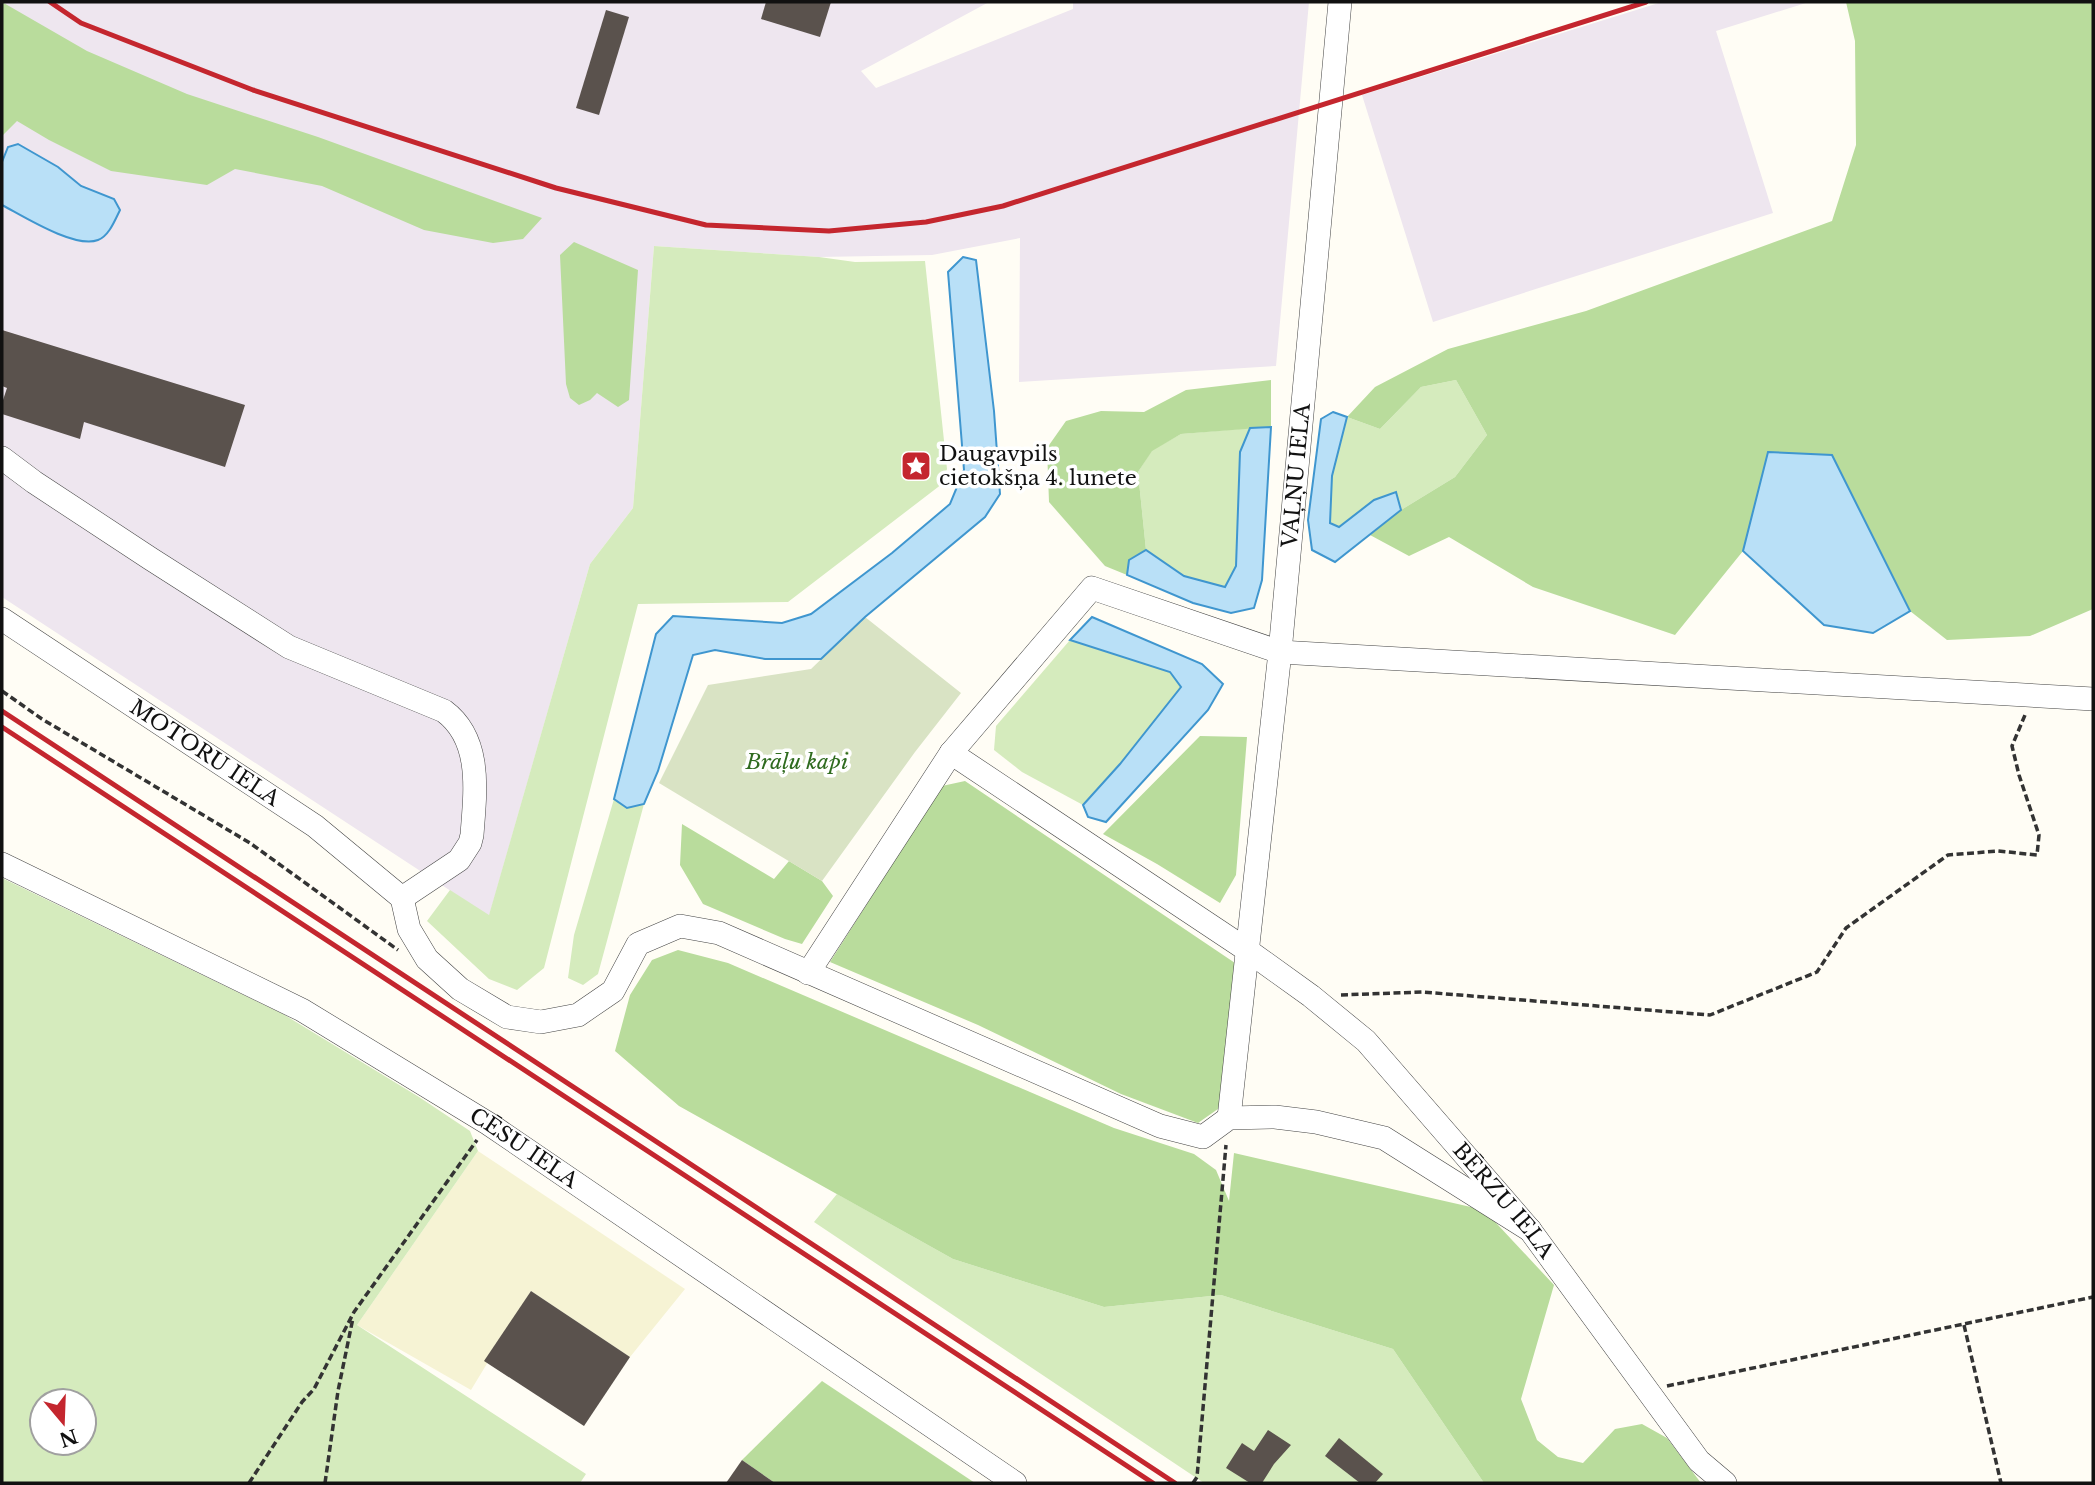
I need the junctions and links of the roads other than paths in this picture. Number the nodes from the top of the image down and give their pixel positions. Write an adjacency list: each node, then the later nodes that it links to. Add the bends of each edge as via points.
1 (1340, 2): 4 (street, VAĻŅU IELA)
2 (2, 458): 8 (street, via 289,647 453,719 473,760 476,780 470,843 459,860)
3 (2, 619): 8 (street, MOTORU IELA, via 315,826)
4 (1280, 652): 5 (street); 6 (street, via 1092,588); 9 (street, VAĻŅU IELA)
5 (2093, 699)
6 (951, 753): 9 (street, BĒRZU IELA); 10 (street)
7 (2, 864): 13 (street, CĒSU IELA, via 302,1010 489,1124)
8 (402, 898): 10 (street, via 408,929 427,960 460,989 507,1017 541,1022 578,1015 613,991 638,944 680,926 719,933)
9 (1247, 950): 11 (street, VAĻŅU IELA); 12 (street, BĒRZU IELA, via 1366,1041)
10 (808, 973): 11 (street, via 1160,1126 1203,1137)
11 (1229, 1118): 12 (street, via 1316,1122 1384,1138)
12 (1530, 1230): 14 (street, BĒRZU IELA, via 1699,1461)
13 (1015, 1483)
14 (1725, 1483)

